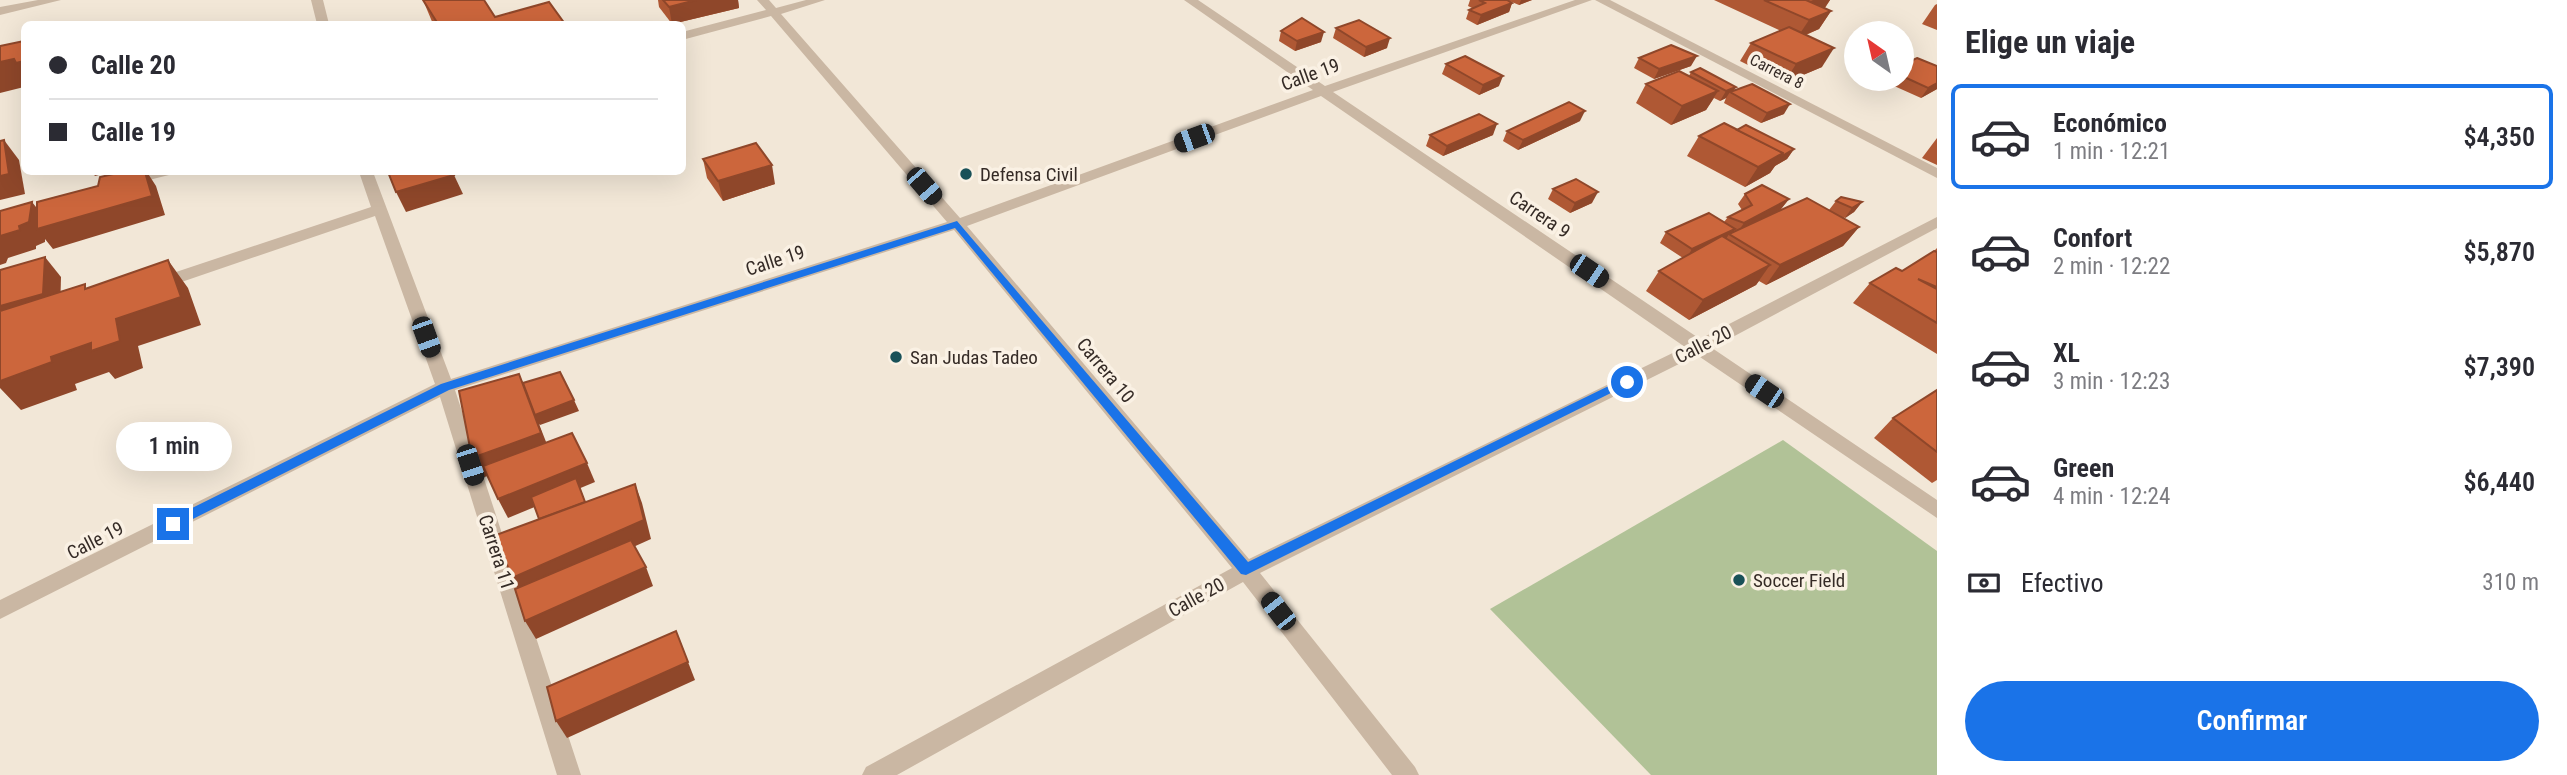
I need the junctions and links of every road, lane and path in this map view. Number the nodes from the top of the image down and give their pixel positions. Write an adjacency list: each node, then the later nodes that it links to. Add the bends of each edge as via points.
1 (55, 0): 8 (street)
2 (317, 0): 9 (street)
3 (819, 0): 7 (street)
4 (1190, 0): 11 (street, Carrera 9)
5 (1586, 0): 11 (street, Calle 19)
6 (1601, 0): 12 (street, Carrera 8)
7 (769, 6): 10 (street); 18 (street, Carrera 10)
8 (0, 11)
9 (322, 21)
10 (686, 35)
11 (1325, 90): 18 (street, Calle 19); 20 (street, Carrera 9)
12 (1937, 174)
13 (152, 175): 15 (street)
14 (367, 175): 16 (street, Carrera 11)
15 (114, 185)
16 (380, 209): 19 (street); 21 (street, Carrera 11)
17 (1937, 222): 20 (street, Calle 20)
18 (957, 224): 21 (street, Calle 19); 23 (street, Carrera 10)
19 (146, 288)
20 (1699, 347): 22 (street, Carrera 9); 23 (street, Calle 20)
21 (445, 387): 24 (street, Calle 19); 25 (street, Carrera 11)
22 (1937, 510)
23 (1246, 570): 26 (street, Calle 20); 27 (street, Carrera 10)
24 (0, 610)
25 (569, 775)
26 (874, 775)
27 (1407, 775)

